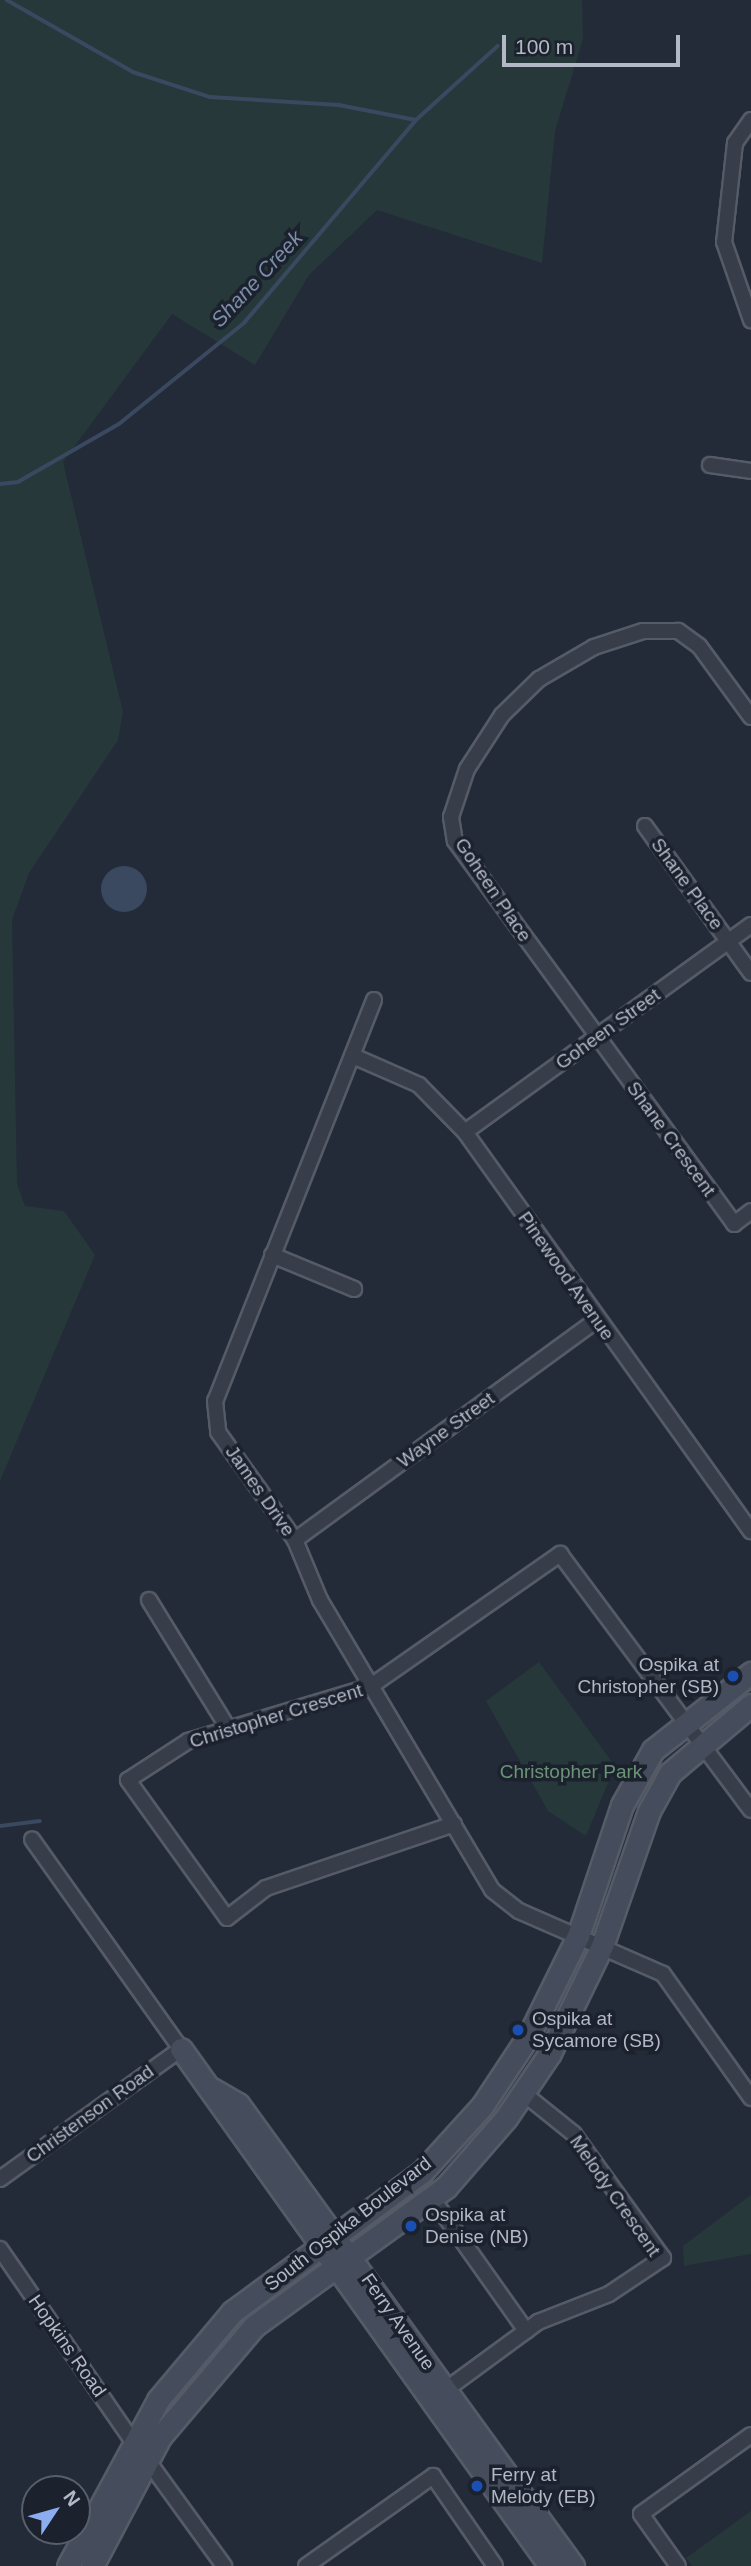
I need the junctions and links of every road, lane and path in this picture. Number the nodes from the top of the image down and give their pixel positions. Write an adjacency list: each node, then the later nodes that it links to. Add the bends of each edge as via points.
1 (751, 120): 2 (street, via 735,143 724,242)
2 (751, 320)
3 (710, 465): 4 (street)
4 (751, 471)
5 (751, 717): 11 (street, Goheen Place, via 699,646 678,631 643,631 594,647 539,678 502,715 467,769 451,817 455,841)
6 (645, 826): 8 (street, Shane Place)
7 (751, 925): 8 (street, Goheen Street)
8 (728, 941): 9 (street); 11 (street, Goheen Street)
9 (751, 973)
10 (374, 1000): 12 (street, James Drive)
11 (596, 1037): 13 (street, Goheen Street); 14 (street, Shane Crescent, via 734,1224)
12 (353, 1056): 13 (street, Pinewood Avenue, via 419,1085); 15 (street, James Drive)
13 (465, 1132): 17 (street, Pinewood Avenue)
14 (751, 1212)
15 (272, 1255): 16 (street); 19 (street, James Drive, via 215,1401 218,1432)
16 (355, 1289)
17 (597, 1320): 18 (street, Pinewood Avenue); 19 (street, Wayne Street)
18 (751, 1531)
19 (295, 1540): 22 (street, James Drive, via 320,1600)
20 (149, 1600): 25 (street)
21 (751, 1673): 24 (main road, South Ospika Boulevard)
22 (371, 1686): 24 (street, Christopher Crescent, via 560,1554); 25 (street, Christopher Crescent); 28 (street, James Drive)
23 (751, 1705): 26 (main road, South Ospika Boulevard)
24 (686, 1721): 26 (street); 30 (main road, South Ospika Boulevard, via 653,1750 622,1805)
25 (228, 1728): 28 (street, Christopher Crescent, via 188,1741 128,1780 227,1918 266,1888)
26 (702, 1741): 27 (street); 31 (main road, South Ospika Boulevard, via 670,1773 649,1811)
27 (751, 1810)
28 (454, 1824): 30 (street, James Drive, via 492,1890 519,1911)
29 (32, 1839): 32 (street, Ferry Avenue)
30 (578, 1936): 31 (street, James Drive); 37 (main road, South Ospika Boulevard, via 528,2035 482,2106 422,2172)
31 (602, 1946): 33 (main road, South Ospika Boulevard); 34 (street, James Drive, via 663,1974)
32 (181, 2049): 35 (street, Christenson Road); 37 (main road, Ferry Avenue, via 212,2089 222,2115)
33 (523, 2092): 36 (main road, South Ospika Boulevard); 40 (street, Melody Crescent, via 574,2134 663,2258 609,2294)
34 (751, 2098)
35 (0, 2179)
36 (432, 2198): 39 (main road, South Ospika Boulevard); 40 (street)
37 (328, 2241): 39 (main road, Ferry Avenue); 43 (main road, South Ospika Boulevard, via 232,2312 158,2400)
38 (0, 2249): 43 (street, Hopkins Road)
39 (342, 2262): 41 (main road, Ferry Avenue); 44 (main road, South Ospika Boulevard, via 254,2326 160,2437)
40 (526, 2331): 41 (street, Melody Crescent)
41 (438, 2395): 50 (main road, Ferry Avenue); 51 (main road, Ferry Avenue)
42 (751, 2435): 52 (street, via 641,2514)
43 (133, 2442): 45 (main road, South Ospika Boulevard)
44 (148, 2461): 46 (main road, South Ospika Boulevard); 47 (street)
45 (68, 2566)
46 (92, 2566)
47 (223, 2566)
48 (306, 2566): 49 (street, via 433,2476)
49 (495, 2566)
50 (550, 2566)
51 (573, 2566)
52 (678, 2566)

